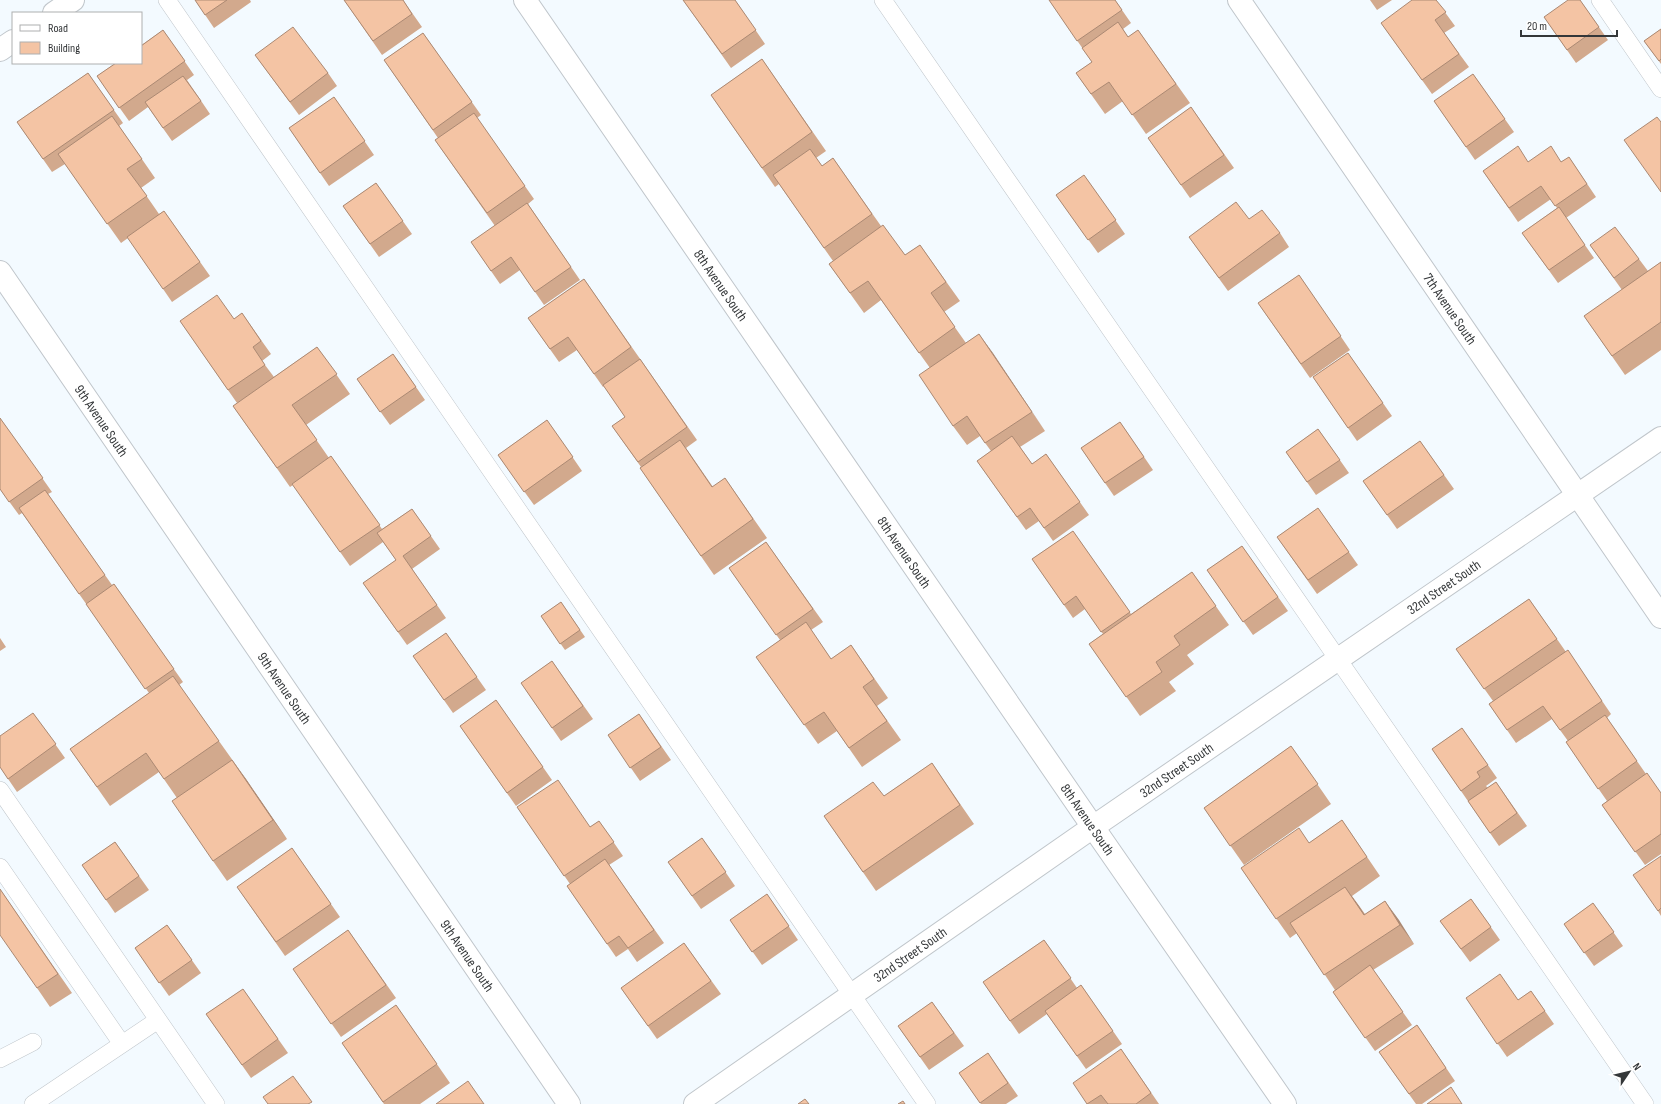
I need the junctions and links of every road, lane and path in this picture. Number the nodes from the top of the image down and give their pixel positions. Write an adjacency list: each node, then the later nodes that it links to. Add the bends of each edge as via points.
1 (73, 0): 7 (street)
2 (167, 0): 19 (lane)
3 (525, 0): 17 (street, 8th Avenue South)
4 (884, 0): 15 (lane)
5 (1239, 0): 13 (street, 7th Avenue South)
6 (1600, 0): 10 (lane)
7 (55, 12)
8 (12, 42): 9 (street)
9 (0, 50)
10 (1661, 89)
11 (0, 272): 26 (street, 9th Avenue South)
12 (1661, 438): 13 (street, 32nd Street South)
13 (1578, 495): 14 (street, 7th Avenue South); 15 (street, 32nd Street South)
14 (1661, 617)
15 (1339, 659): 17 (street, 32nd Street South); 30 (lane)
16 (0, 790): 20 (lane)
17 (1093, 827): 19 (street, 32nd Street South); 29 (street, 8th Avenue South)
18 (0, 867): 22 (lane)
19 (852, 994): 27 (street, 32nd Street South); 28 (lane)
20 (158, 1020): 22 (lane); 25 (lane)
21 (33, 1042): 23 (lane)
22 (122, 1044): 24 (lane)
23 (0, 1059)
24 (33, 1104)
25 (216, 1104)
26 (569, 1104)
27 (694, 1104)
28 (927, 1104)
29 (1285, 1104)
30 (1645, 1104)

